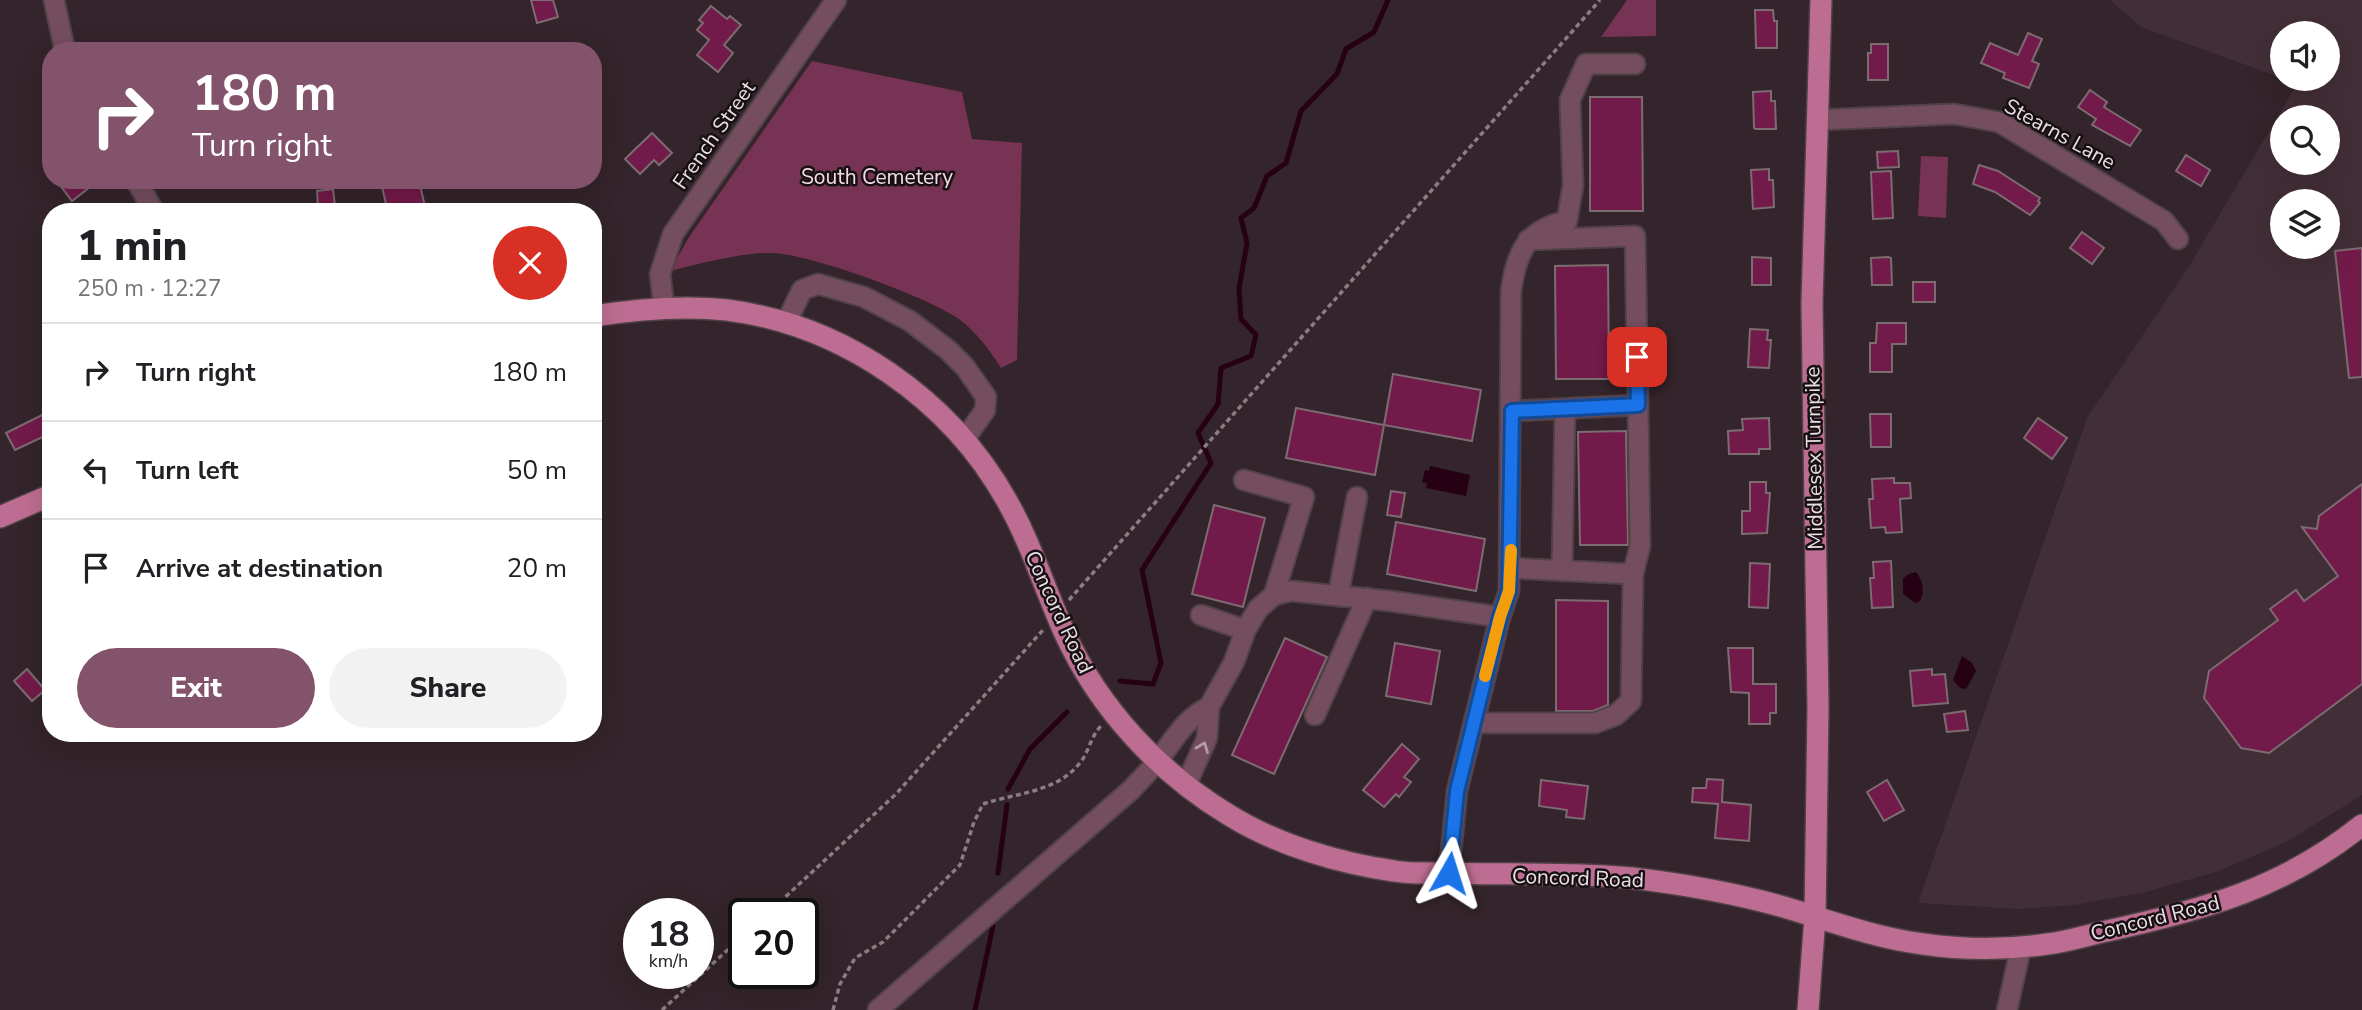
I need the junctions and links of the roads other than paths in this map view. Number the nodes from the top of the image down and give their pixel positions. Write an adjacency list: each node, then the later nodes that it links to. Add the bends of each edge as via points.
1 (54, 0): 4 (street)
2 (1821, 0): 6 (main road, Middlesex Turnpike)
3 (833, 1): 9 (street, French Street, via 673,233 660,274)
4 (63, 42)
5 (1635, 64): 8 (street, via 1586,64 1570,100 1573,185 1567,221 1540,229)
6 (1818, 120): 7 (street, Stearns Lane, via 1954,114 1999,122 2164,221); 36 (main road, Middlesex Turnpike, via 1812,303 1818,706)
7 (2178, 239)
8 (1528, 240): 12 (street, via 1635,236); 14 (street, via 1514,268 1511,291)
9 (664, 307): 10 (main road, Concord Road); 11 (main road, Concord Road, via 725,310)
10 (602, 315)
11 (786, 323): 15 (main road, Concord Road, via 873,362 923,399); 15 (street, via 802,290 818,284 863,297 909,321 965,368 986,397 985,410)
12 (1638, 405): 13 (street); 22 (street, via 1640,546)
13 (1565, 409): 14 (street); 21 (street)
14 (1512, 411): 20 (street)
15 (964, 440): 32 (main road, Concord Road, via 1010,506 1080,664 1116,717)
16 (1244, 480): 23 (street, via 1304,498)
17 (1357, 497): 24 (street)
18 (42, 499): 19 (main road)
19 (0, 517)
20 (1510, 568): 21 (street); 27 (street, via 1509,591)
21 (1562, 571): 22 (street)
22 (1633, 575): 31 (street, via 1631,701 1616,715 1595,723)
23 (1274, 595): 24 (street, via 1291,591); 28 (street)
24 (1338, 596): 25 (street)
25 (1367, 598): 27 (street); 30 (street)
26 (1201, 615): 28 (street)
27 (1500, 617): 31 (street)
28 (1245, 630): 29 (street)
29 (1209, 708): 32 (street, via 1180,729); 33 (street, one-way to 29, via 1207,737)
30 (1315, 715)
31 (1474, 723): 35 (street, via 1457,791)
32 (1158, 761): 33 (main road, Concord Road); 38 (street)
33 (1186, 785): 35 (main road, Concord Road, via 1230,816 1282,841 1397,872)
34 (2362, 825): 37 (main road, Concord Road, via 2335,847 2290,872 2203,909)
35 (1449, 873): 36 (main road, Concord Road, via 1627,877 1723,892)
36 (1815, 917): 37 (main road, Concord Road, via 1923,944); 39 (main road, Middlesex Turnpike)
37 (2021, 947): 40 (street)
38 (878, 1010)
39 (1808, 1010)
40 (2007, 1010)

